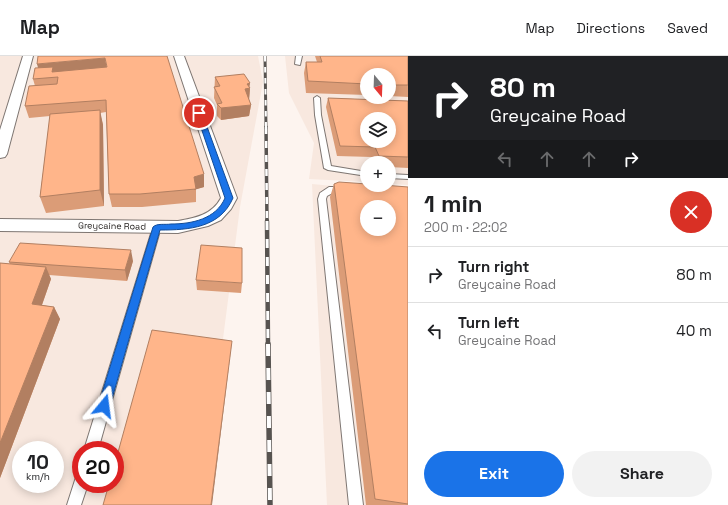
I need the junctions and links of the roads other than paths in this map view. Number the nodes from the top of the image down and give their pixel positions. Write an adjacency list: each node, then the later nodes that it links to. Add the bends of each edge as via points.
1 (28, 56): 6 (street)
2 (179, 56): 12 (street, Greycaine Road, via 229,198 225,209 214,217 196,224)
3 (299, 56): 4 (lane)
4 (298, 64)
5 (317, 98): 7 (lane, via 328,168)
6 (1, 150)
7 (360, 173)
8 (396, 176): 9 (lane)
9 (408, 177)
10 (360, 191): 16 (lane, via 332,189 323,195 322,199)
11 (0, 225): 12 (street, Greycaine Road)
12 (157, 227): 13 (lane)
13 (94, 441)
14 (78, 493): 15 (lane)
15 (74, 505)
16 (356, 505)

